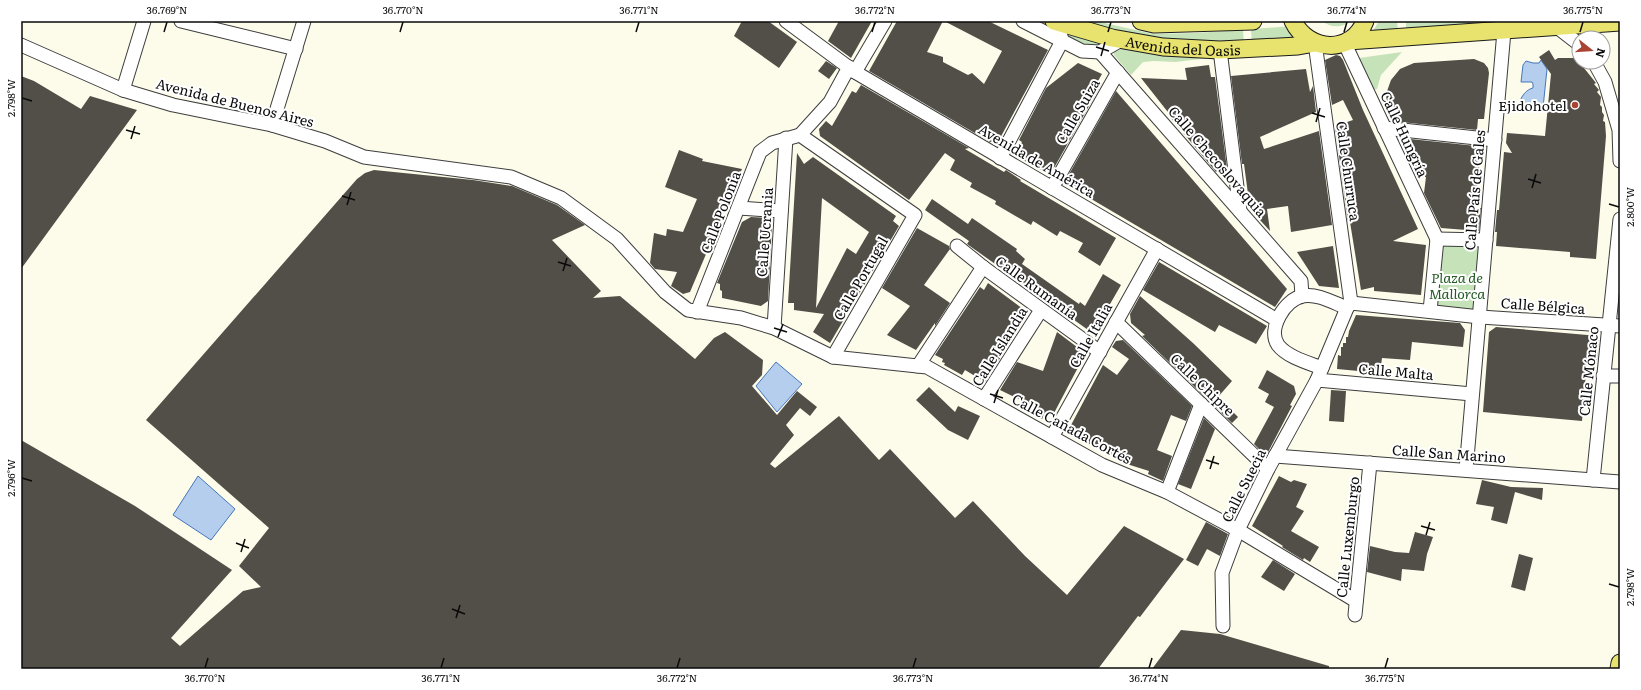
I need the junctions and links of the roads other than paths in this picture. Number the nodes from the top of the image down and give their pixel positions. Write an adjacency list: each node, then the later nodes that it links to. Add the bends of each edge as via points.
1 (144, 21): 28 (street)
2 (181, 21): 22 (street)
3 (304, 21): 22 (street)
4 (786, 21): 25 (street, Avenida de América)
5 (885, 21): 25 (street)
6 (1023, 21): 18 (street)
7 (1141, 21): 12 (main road, Avenida del Oasis, via 1154,24)
8 (1253, 21): 12 (main road, Avenida del Oasis)
9 (1293, 21): 20 (main road, via 1297,29)
10 (1365, 21): 19 (main road, via 1357,34)
11 (1056, 22): 17 (main road, Avenida del Oasis); 18 (street)
12 (1213, 22)
13 (1620, 22): 14 (main road)
14 (1556, 27): 15 (main road); 16 (street)
15 (1504, 31): 19 (main road); 33 (street, Calle País de Gales)
16 (1571, 38)
17 (1121, 40): 23 (main road, Avenida del Oasis, via 1163,47); 24 (street)
18 (1062, 41): 24 (street, via 1082,51); 34 (street)
19 (1346, 41): 20 (main road, Avenida del Oasis, via 1337,45); 30 (street, Calle Hungría)
20 (1315, 43): 23 (main road, Avenida del Oasis); 47 (street, Calle Churruca)
21 (21, 45): 28 (street, Avenida de Buenos Aires)
22 (296, 49): 29 (street)
23 (1220, 50): 39 (street)
24 (1100, 52): 27 (street, Calle Checoslovaquia)
25 (852, 70): 31 (street, via 830,102); 34 (street, Avenida de América)
26 (1598, 70): 35 (street, via 1605,82 1619,130)
27 (1118, 72): 36 (street, Calle Suiza); 39 (street, Calle Checoslovaquia)
28 (123, 90): 29 (street, Avenida de Buenos Aires, via 173,105)
29 (272, 124): 49 (street, Avenida de Buenos Aires, via 364,157 511,176 561,198 617,239 665,292)
30 (1384, 128): 33 (street); 41 (street, Calle Hungría)
31 (800, 135): 32 (street, Calle Polonia); 57 (street, Calle Portugal, via 915,215)
32 (786, 138): 37 (street, Calle Polonia, via 772,142 760,152); 38 (street, Calle Ucrania)
33 (1495, 140): 42 (street, Calle País de Gales)
34 (1000, 158): 36 (street, Avenida de América)
35 (1620, 161)
36 (1052, 188): 44 (street, Avenida de América)
37 (739, 208): 38 (street); 49 (street, Calle Polonia)
38 (781, 211): 55 (street, Calle Ucrania)
39 (1240, 211): 46 (street, Calle Checoslovaquia, via 1301,281)
40 (1620, 218): 54 (street, Calle Mónaco)
41 (1437, 239): 42 (street); 50 (street)
42 (1486, 240): 51 (street, Calle País de Gales)
43 (957, 246): 45 (street, Calle Rumanía)
44 (1157, 249): 52 (street, Avenida de América); 53 (street, Calle Italia)
45 (982, 267): 48 (street, Calle Rumanía); 58 (street)
46 (1302, 296): 47 (street, Calle Bélgica, via 1313,296); 52 (street, via 1282,309)
47 (1349, 306): 50 (street, Calle Bélgica); 59 (street, Calle Suecia)
48 (1041, 310): 56 (street, Calle Rumanía); 63 (street, Calle Islandia)
49 (692, 311): 55 (street, Calle Cañada Cortés, via 741,318)
50 (1430, 311): 51 (street, Calle Bélgica)
51 (1480, 318): 54 (street, Calle Bélgica); 62 (street, Calle País de Gales)
52 (1277, 320): 59 (street, Calle Malta, via 1275,332 1278,344)
53 (1116, 322): 56 (street, Calle Italia); 64 (street, Calle Chipre)
54 (1614, 326): 60 (street, Calle Mónaco)
55 (774, 328): 57 (street, Calle Cañada Cortés)
56 (1100, 352): 65 (street, Calle Italia)
57 (833, 357): 58 (street, Calle Cañada Cortés)
58 (918, 366): 63 (street, Calle Cañada Cortés, via 927,367)
59 (1319, 374): 62 (street, Calle Malta); 66 (street, Calle Suecia)
60 (1603, 376): 61 (street); 70 (street, Calle Mónaco)
61 (1620, 376)
62 (1472, 394): 69 (street, Calle País de Gales)
63 (984, 399): 65 (street, Calle Cañada Cortés)
64 (1201, 404): 68 (street, Calle Chipre); 72 (street)
65 (1052, 437): 72 (street, Calle Cañada Cortés, via 1102,465)
66 (1275, 456): 67 (street, Calle San Marino); 68 (street, Calle Suecia)
67 (1370, 463): 69 (street, Calle San Marino); 74 (street, Calle Luxemburgo)
68 (1268, 469): 73 (street, Calle Suecia)
69 (1466, 470): 70 (street, Calle San Marino)
70 (1593, 480): 71 (street, Calle San Marino)
71 (1620, 482)
72 (1167, 492): 73 (street, Calle Cañada Cortés)
73 (1238, 530): 74 (street, Calle Cañada Cortés); 76 (street, Calle Suecia, via 1222,573)
74 (1356, 601): 75 (street, Calle Luxemburgo)
75 (1355, 615)
76 (1223, 626)
77 (1620, 663): 78 (main road)
78 (1620, 669)

